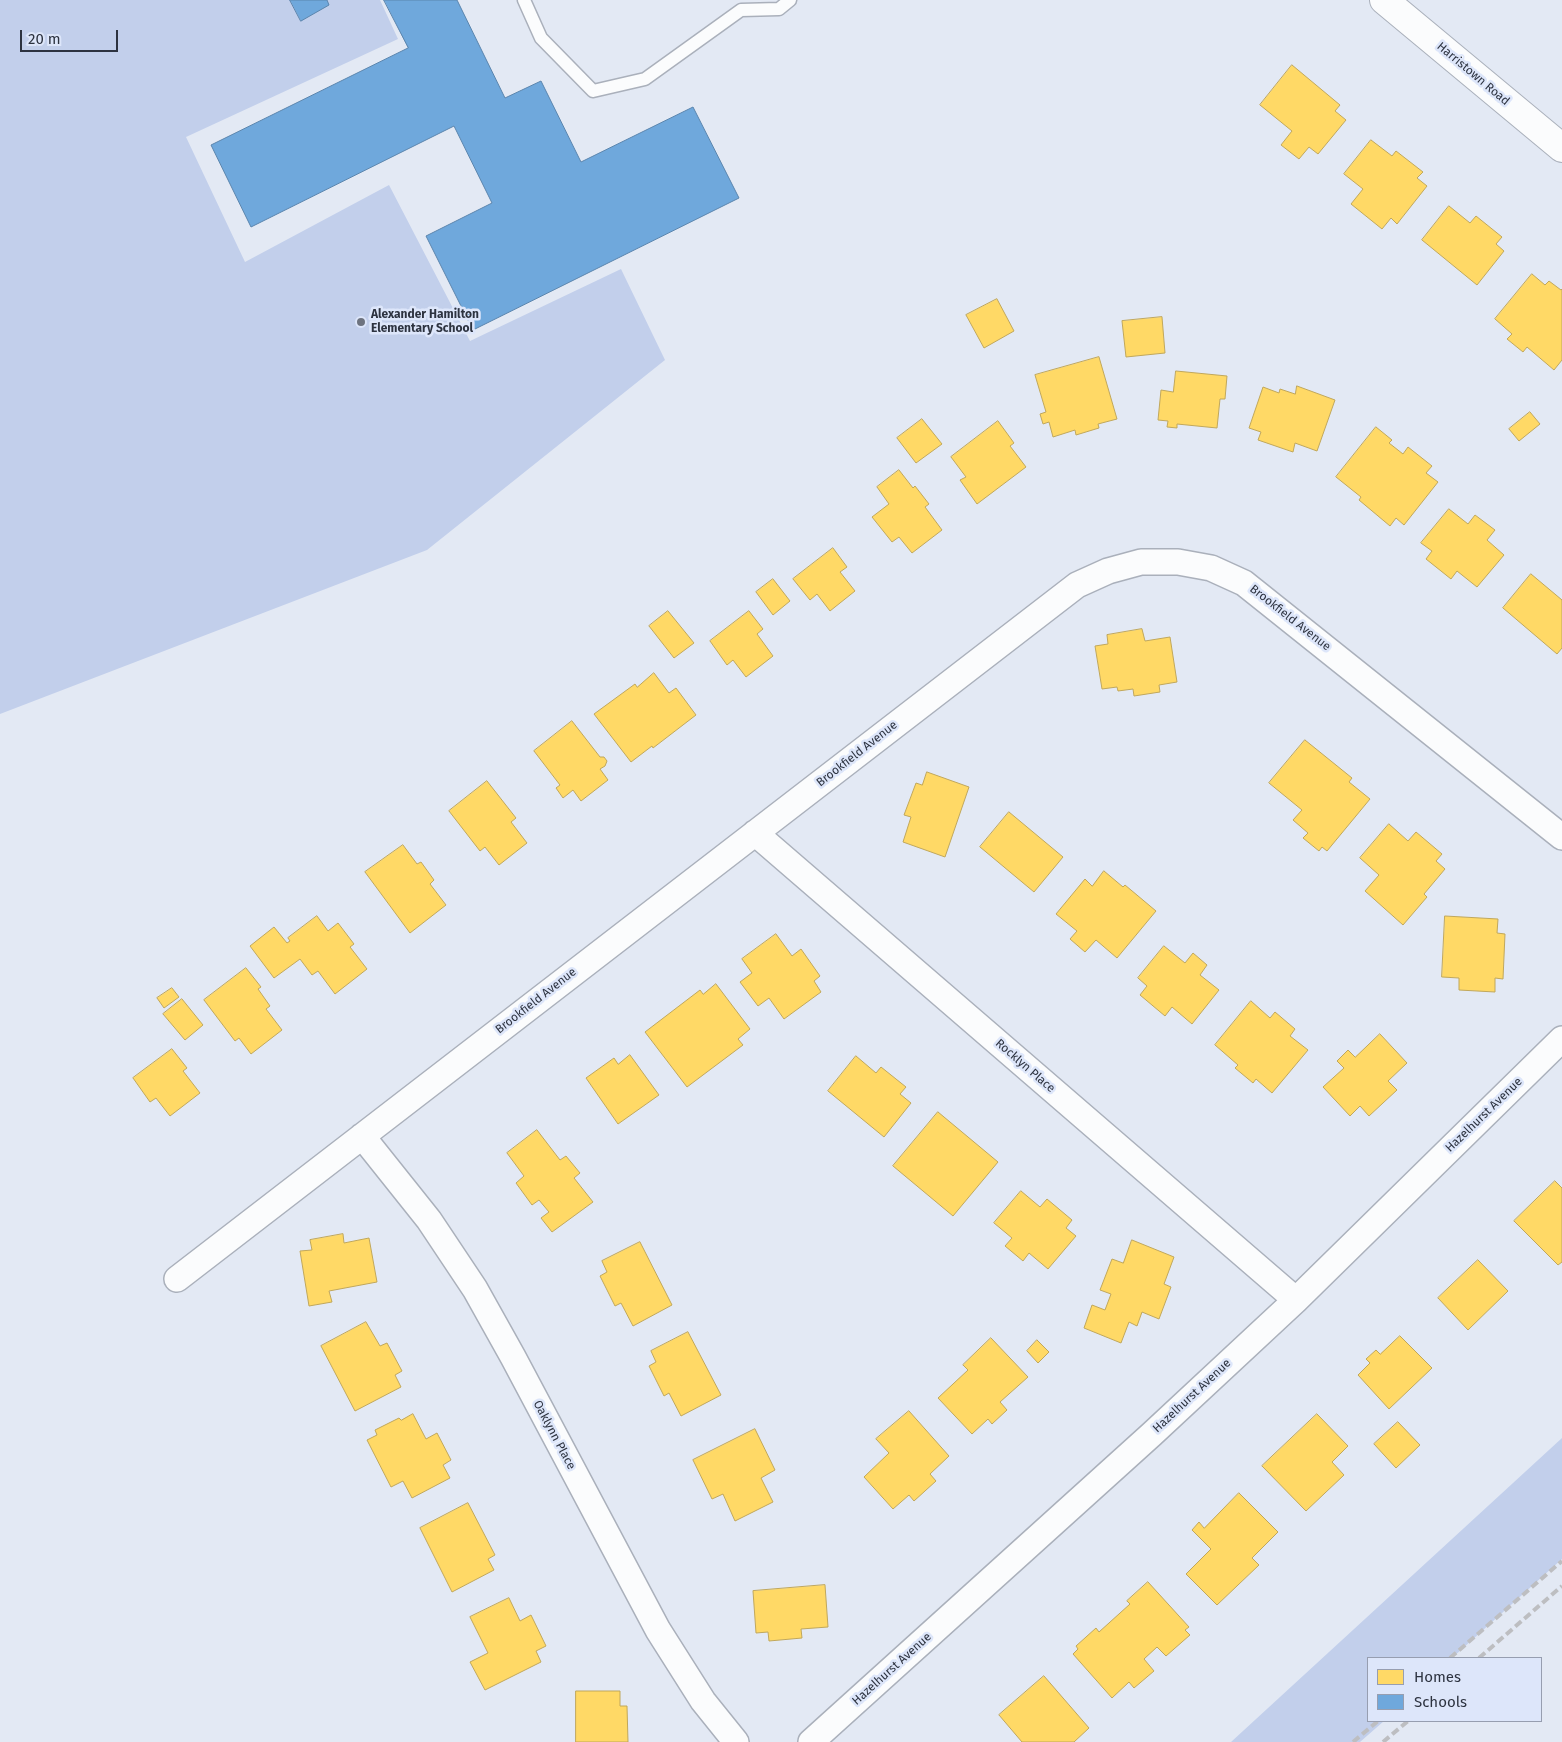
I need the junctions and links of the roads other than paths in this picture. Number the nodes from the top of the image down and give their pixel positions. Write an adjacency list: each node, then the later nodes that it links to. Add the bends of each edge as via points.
1 (525, 0): 4 (lane, via 541,38 593,90 645,79)
2 (790, 0): 4 (lane, via 779,9)
3 (1384, 0): 5 (street, Harristown Road)
4 (738, 5)
5 (1562, 148)
6 (755, 833): 7 (street, Brookfield Avenue, via 1077,585 1108,571 1141,562 1178,562 1211,568 1244,583); 9 (street, Brookfield Avenue); 11 (street, Rocklyn Place)
7 (1562, 837)
8 (1562, 1039): 11 (street, Hazelhurst Avenue)
9 (362, 1136): 10 (street, Brookfield Avenue); 12 (street, Oaklynn Place, via 429,1220 475,1289 658,1630 703,1701)
10 (177, 1279)
11 (1296, 1300): 13 (street, Hazelhurst Avenue)
12 (736, 1742)
13 (811, 1742)

